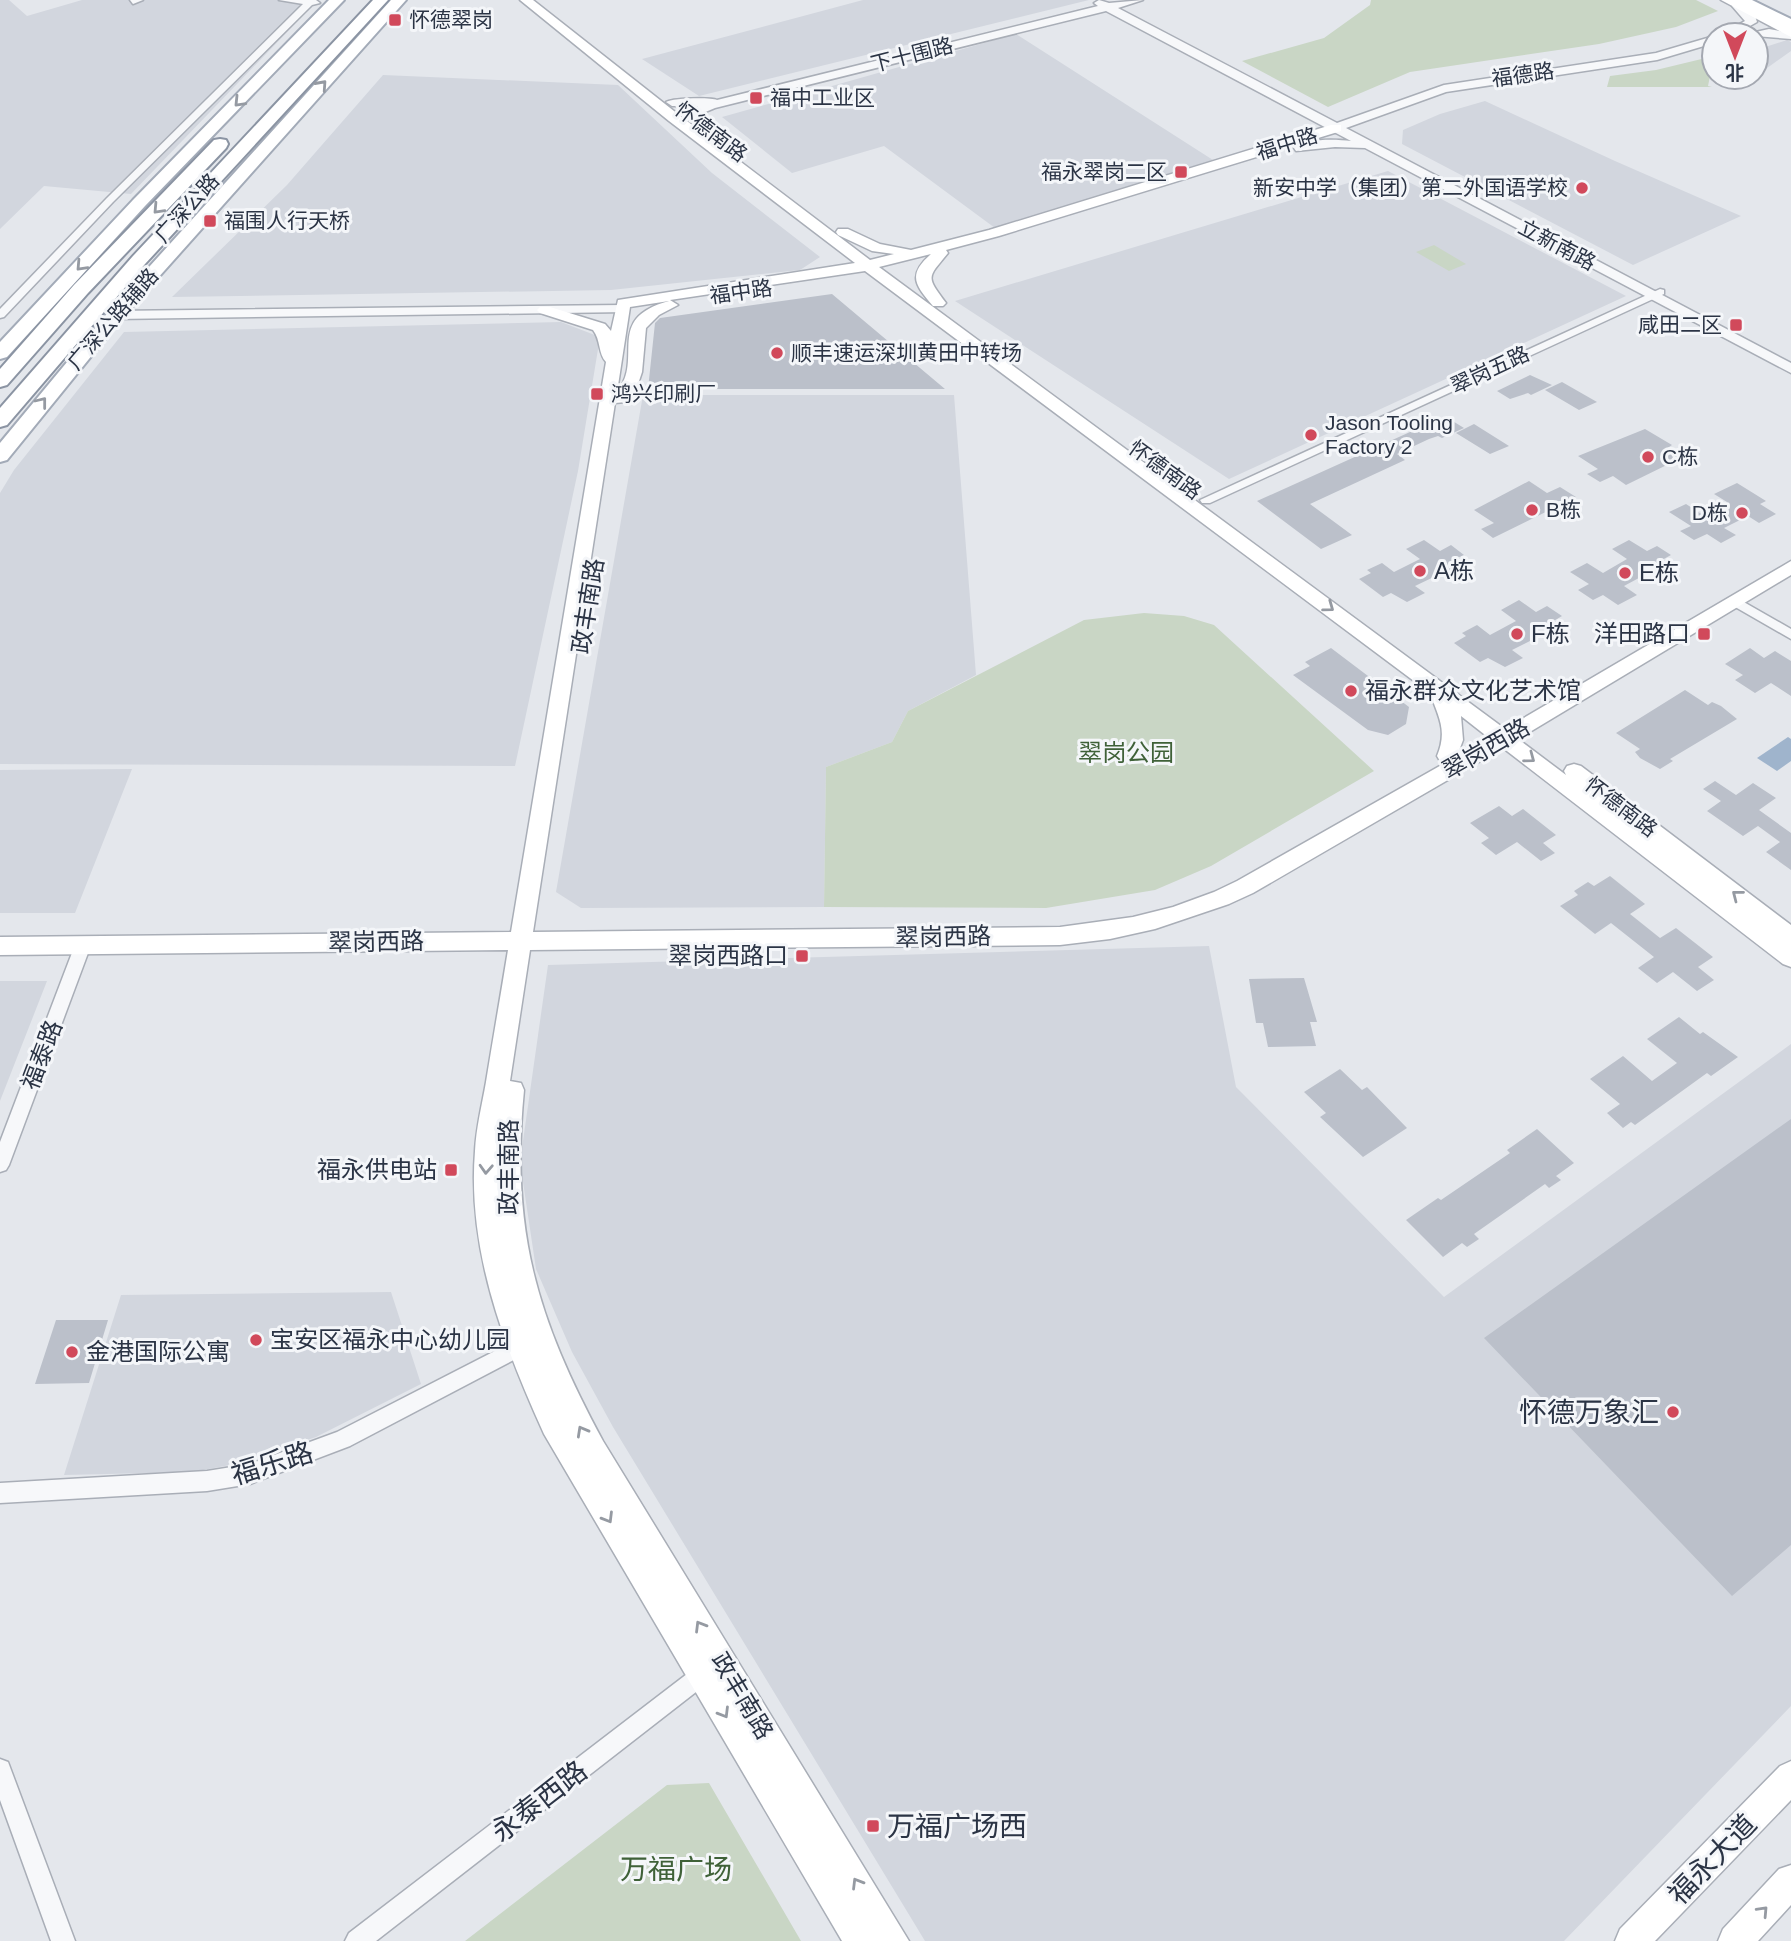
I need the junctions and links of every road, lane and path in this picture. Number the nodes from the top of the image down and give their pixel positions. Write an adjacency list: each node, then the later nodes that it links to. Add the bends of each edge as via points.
1 (283, 0): 10 (street)
2 (357, 0): 31 (highway, 广深公路)
3 (381, 0): 32 (highway, 广深公路)
4 (399, 0): 25 (main road, 广深公路辅路, one-way to 4)
5 (514, 0): 21 (main road, 怀德南路)
6 (526, 0): 21 (main road, 怀德南路)
7 (542, 0): 22 (main road, 怀德南路)
8 (1137, 0): 13 (street, 下十围路)
9 (1766, 0): 14 (main road)
10 (311, 1): 11 (street); 44 (street)
11 (335, 2): 27 (main road, one-way to 27)
12 (1735, 2): 15 (street); 16 (main road); 18 (main road)
13 (1110, 3): 22 (street, 下十围路, via 706,102); 23 (street, 立新南路); 26 (street, 下十围路, via 710,105 698,111)
14 (1791, 13)
15 (1751, 21)
16 (1791, 25)
17 (1770, 32): 18 (street)
18 (1791, 34)
19 (1700, 43): 24 (street, 福德路, via 1657,56 1471,83 1428,93)
20 (1700, 49): 24 (street, 福德路, via 1653,61 1486,85)
21 (588, 51): 33 (main road, 怀德南路)
22 (672, 102): 26 (main road, 怀德南路)
23 (1308, 110): 24 (street); 28 (street, 立新南路); 29 (street, via 1319,129)
24 (1385, 114): 28 (street, 福德路); 30 (street, via 1377,133)
25 (291, 119): 32 (highway); 43 (main road, 广深公路辅路)
26 (695, 120): 34 (main road, 怀德南路)
27 (221, 121): 31 (highway); 45 (main road, one-way to 45)
28 (1345, 130): 29 (main road, 福中路); 30 (street, 立新南路)
29 (1305, 142): 30 (street, via 1354,145); 35 (main road, 福中路)
30 (1393, 155): 38 (street, 立新南路)
31 (177, 188): 49 (highway, 广深公路, one-way to 49)
32 (184, 210): 51 (highway, 广深公路)
33 (822, 231): 36 (main road, 怀德南路); 37 (main road, via 835,247 834,258)
34 (843, 232): 35 (main road, via 877,248); 36 (main road, 怀德南路)
35 (935, 251): 36 (main road, 福中路); 40 (main road, via 921,277)
36 (879, 266): 37 (main road, 福中路); 40 (main road, 怀德南路)
37 (812, 278): 39 (main road, 福中路); 40 (main road, via 877,286); 41 (main road, 福中路)
38 (1656, 294): 46 (street, 立新南路); 47 (street, 立新南路); 53 (street, 翠岗五路)
39 (696, 298): 41 (main road, 福中路); 50 (main road, via 644,317 637,332 630,386)
40 (930, 304): 53 (main road, 怀德南路); 58 (main road, 怀德南路, one-way to 58)
41 (629, 305): 42 (street, 福中路); 43 (street, 福中路); 48 (main road, 政丰南路); 50 (main road, 政丰南路)
42 (545, 310): 43 (street, 福中路); 48 (main road, via 600,327 606,335)
43 (118, 312): 52 (main road, 广深公路辅路, one-way to 43)
44 (0, 315)
45 (0, 354)
46 (1791, 361)
47 (1791, 369)
48 (612, 371): 62 (main road, 政丰南路)
49 (0, 381)
50 (620, 399): 62 (main road, 政丰南路)
51 (0, 421)
52 (0, 456)
53 (1206, 499): 59 (main road, 怀德南路)
54 (1791, 553): 59 (main road, 翠岗西路)
55 (1791, 567): 56 (main road, 翠岗西路)
56 (1735, 601): 57 (street); 59 (main road, 翠岗西路)
57 (1791, 635)
58 (1425, 678): 59 (main road, 怀德南路); 60 (main road, via 1454,724 1454,742)
59 (1506, 730): 60 (main road, 翠岗西路); 62 (main road, 翠岗西路, via 1245,887 1153,923 1060,936); 63 (main road, 怀德南路, one-way to 59); 66 (main road, 怀德南路, one-way to 66)
60 (1447, 756): 62 (main road, 翠岗西路, via 1222,881 1146,911 1107,919)
61 (0, 932): 62 (main road, 翠岗西路)
62 (529, 934): 64 (main road, 翠岗西路); 68 (main road, 政丰南路, one-way to 68, via 487,1150 485,1182 495,1259); 70 (main road, 政丰南路, one-way to 62, via 572,1415 524,1296 508,1219 504,1165)
63 (1791, 937)
64 (83, 945): 65 (main road, 翠岗西路); 67 (street, 福泰路)
65 (0, 946)
66 (1791, 958)
67 (0, 1165)
68 (520, 1346): 69 (street, 福乐路, via 343,1439 250,1474 207,1481); 70 (main road, 政丰南路, one-way to 70, via 575,1464)
69 (0, 1493)
70 (711, 1668): 75 (street, 永泰西路); 76 (main road, 政丰南路, one-way to 76); 77 (main road, 政丰南路, one-way to 70)
71 (0, 1770): 74 (street)
72 (1791, 1777): 78 (main road, 福永大道)
73 (1791, 1881): 79 (main road, one-way to 73)
74 (63, 1941)
75 (357, 1941)
76 (861, 1941)
77 (892, 1941)
78 (1632, 1941)
79 (1735, 1941)

